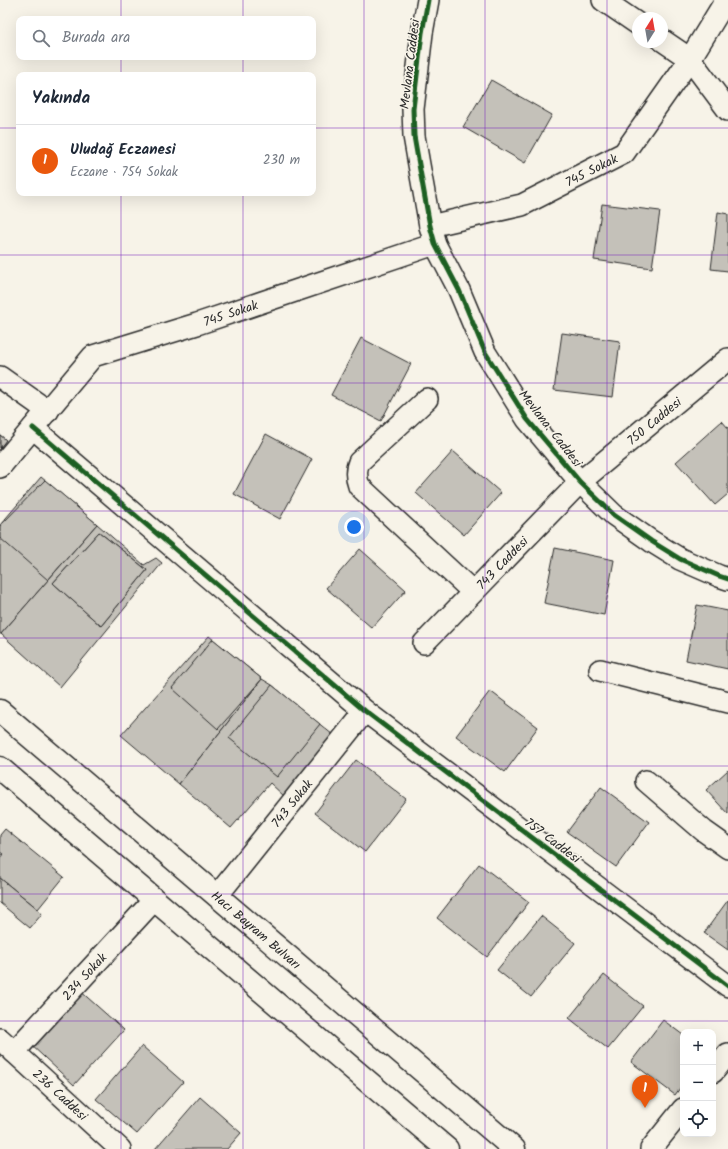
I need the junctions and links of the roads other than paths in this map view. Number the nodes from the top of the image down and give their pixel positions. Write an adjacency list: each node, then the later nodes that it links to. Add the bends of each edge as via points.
1 (428, 0): 8 (street, Mevlana Caddesi, via 413,109 414,136)
2 (603, 0): 4 (street)
3 (726, 0): 6 (street, 745 Sokak)
4 (632, 20)
5 (668, 44): 6 (street)
6 (690, 59): 7 (street); 8 (street, 745 Sokak, via 624,153 522,205)
7 (728, 110)
8 (433, 235): 12 (street, 745 Sokak, via 212,319 93,356); 15 (street, Mevlana. Caddesi, via 485,352 527,419)
9 (728, 359): 15 (street, 750 Caddesi)
10 (0, 377): 12 (street)
11 (426, 399): 17 (street, via 359,462 356,468 357,481 359,486)
12 (48, 411): 13 (street, 745 Sokak)
13 (33, 428): 14 (street, 745 Sokak); 22 (street, 757 Caddesi)
14 (0, 467)
15 (580, 482): 16 (street, Mevlana. Caddesi, via 614,515 651,541 680,558); 17 (street, 743 Caddesi)
16 (728, 579)
17 (473, 592): 18 (street, 743 Caddesi)
18 (424, 643)
19 (600, 670): 20 (street)
20 (728, 702)
21 (0, 711): 26 (main road, Hacı Bayram Bulvarı)
22 (365, 711): 26 (street, 743 Sokak); 28 (street, 757 Caddesi)
23 (0, 768): 27 (main road)
24 (646, 781): 25 (street, via 704,831)
25 (728, 848)
26 (217, 896): 35 (main road, Hacı Bayram Bulvarı)
27 (154, 900): 29 (street, 234 Sokak); 34 (main road)
28 (728, 986)
29 (7, 1046): 33 (street, 236 Caddesi)
30 (728, 1054): 31 (street)
31 (716, 1068)
32 (680, 1114): 36 (street)
33 (120, 1149)
34 (447, 1149)
35 (514, 1149)
36 (651, 1149)

